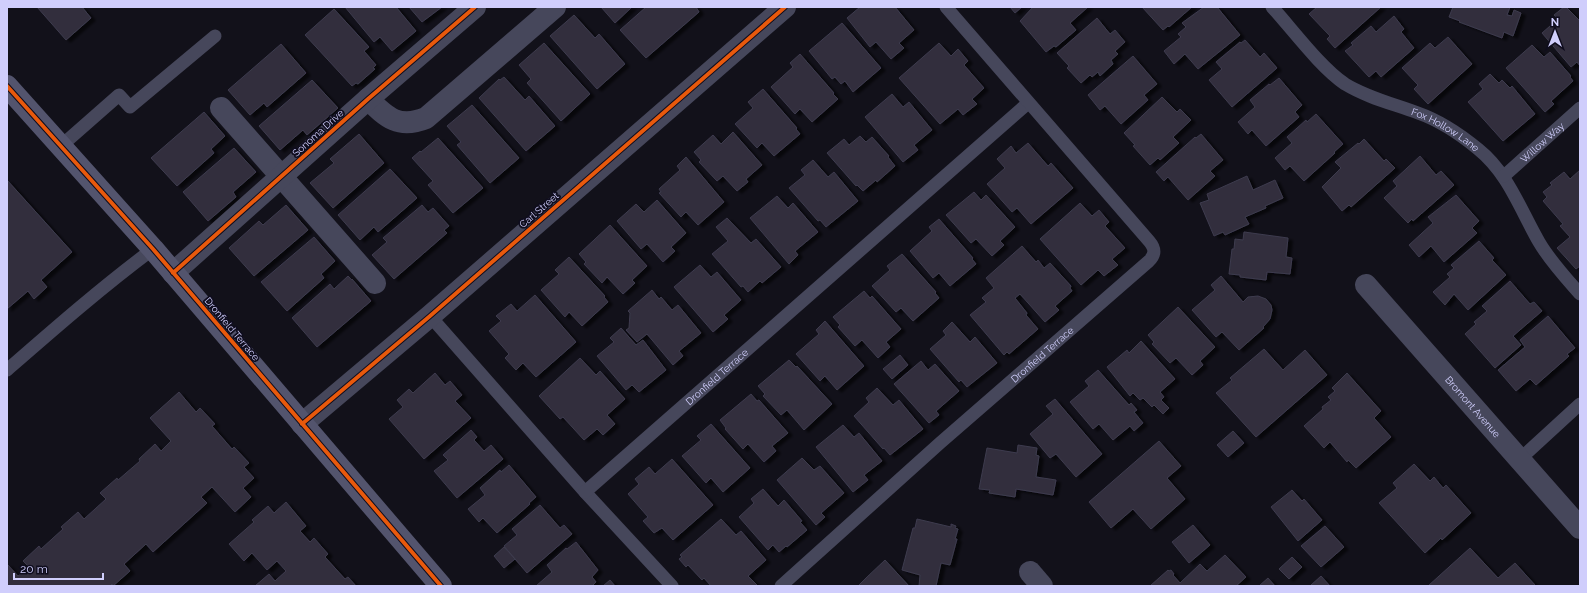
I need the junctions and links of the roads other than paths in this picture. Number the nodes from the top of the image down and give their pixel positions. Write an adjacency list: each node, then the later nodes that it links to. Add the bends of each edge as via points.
1 (475, 7): 8 (street, Sonoma Drive)
2 (555, 7): 8 (street, via 426,118 404,123 382,113)
3 (785, 7): 20 (street, Carl Street)
4 (946, 7): 9 (lane, Dronfield Terrace)
5 (1272, 7): 14 (lane, Fox Hollow Lane, via 1331,73 1346,84 1371,97 1420,114 1458,134 1479,150)
6 (215, 36): 12 (lane, via 130,107 120,95)
7 (7, 86): 12 (street, Dronfield Terrace)
8 (368, 99): 13 (street, Sonoma Drive)
9 (1028, 103): 25 (lane, Dronfield Terrace); 29 (lane, Dronfield Terrace, via 1153,245 1153,257)
10 (221, 108): 13 (street)
11 (1580, 108): 14 (lane, Willow Way)
12 (61, 146): 15 (street, Dronfield Terrace)
13 (281, 176): 16 (street, Sonoma Drive); 17 (street)
14 (1504, 176): 19 (lane, Fox Hollow Lane, via 1539,243)
15 (153, 249): 16 (street, Dronfield Terrace); 21 (lane)
16 (173, 274): 23 (street, Dronfield Terrace)
17 (374, 283)
18 (1366, 285): 24 (street, Bromont Avenue)
19 (1580, 294)
20 (430, 316): 23 (street, Carl Street); 25 (lane)
21 (7, 370)
22 (1580, 404): 24 (lane)
23 (302, 424): 27 (street, Dronfield Terrace)
24 (1518, 460): 26 (street, Bromont Avenue)
25 (585, 492): 28 (lane)
26 (1580, 528)
27 (441, 586)
28 (672, 586)
29 (781, 586)

